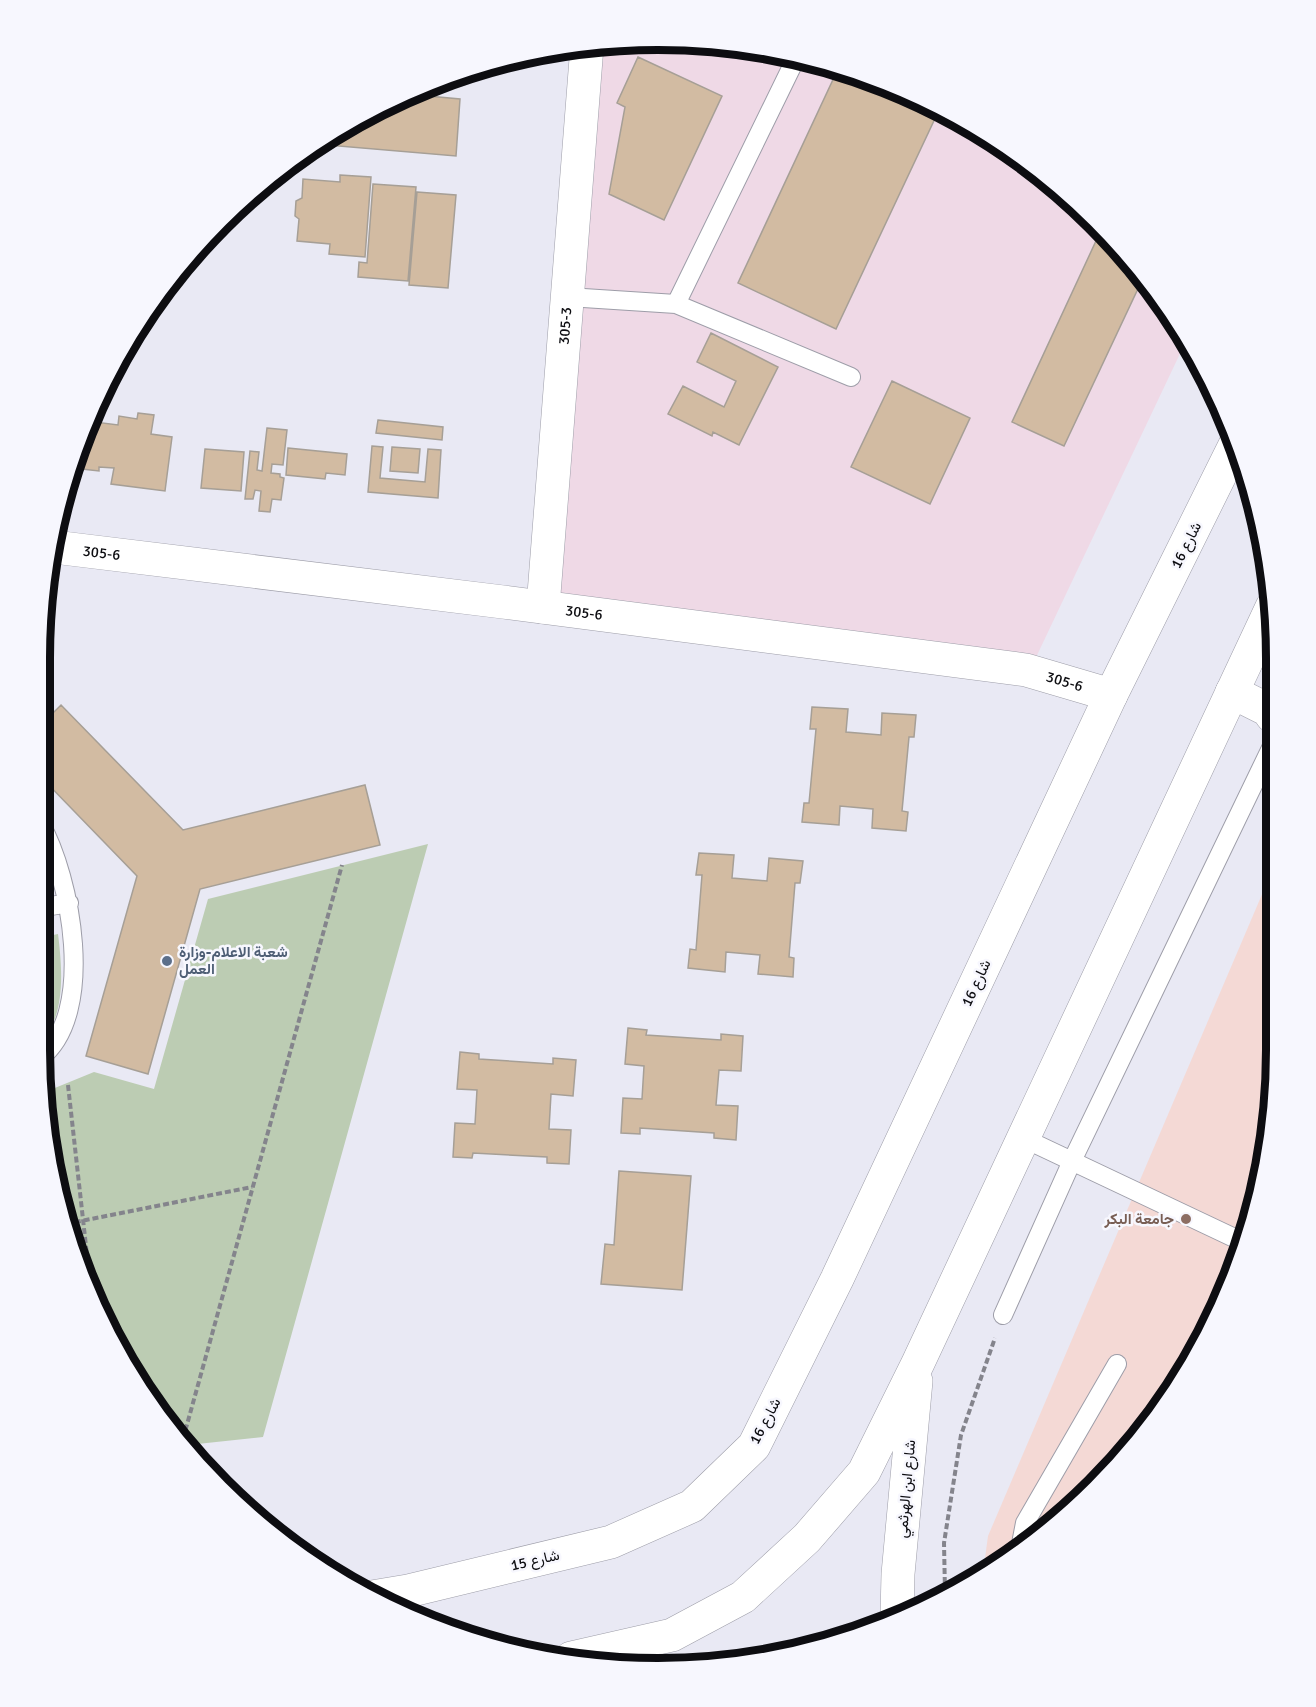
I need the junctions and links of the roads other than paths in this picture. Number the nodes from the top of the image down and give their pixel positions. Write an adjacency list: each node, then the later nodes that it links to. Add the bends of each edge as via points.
1 (586, 54): 3 (main road, 305-3)
2 (793, 65): 4 (lane)
3 (568, 297): 4 (lane); 8 (main road, 305-3)
4 (676, 304): 5 (lane)
5 (851, 377)
6 (1231, 454): 11 (main road, شارع 16)
7 (60, 549): 8 (main road, 305-6)
8 (543, 607): 11 (main road, 305-6, via 1026,670)
9 (1265, 622): 10 (main road)
10 (1232, 692): 12 (main road); 18 (main road)
11 (1111, 694): 24 (main road, شارع 16, via 837,1279 754,1446)
12 (1266, 709)
13 (1266, 758): 19 (lane)
14 (50, 843): 15 (lane)
15 (69, 903): 16 (lane); 17 (lane, via 69,1006 62,1031)
16 (50, 906)
17 (50, 1050)
18 (1023, 1138): 19 (lane); 22 (main road)
19 (1072, 1161): 20 (lane); 21 (lane)
20 (1236, 1239)
21 (1004, 1315)
22 (918, 1363): 27 (main road, شارع ابن الهرثمي); 28 (main road, via 864,1472 807,1538 743,1597 672,1635)
23 (1117, 1364): 25 (lane, via 1025,1523)
24 (692, 1506): 26 (main road, شارع 15, via 611,1542)
25 (1023, 1536)
26 (388, 1594)
27 (897, 1608)
28 (592, 1653)

